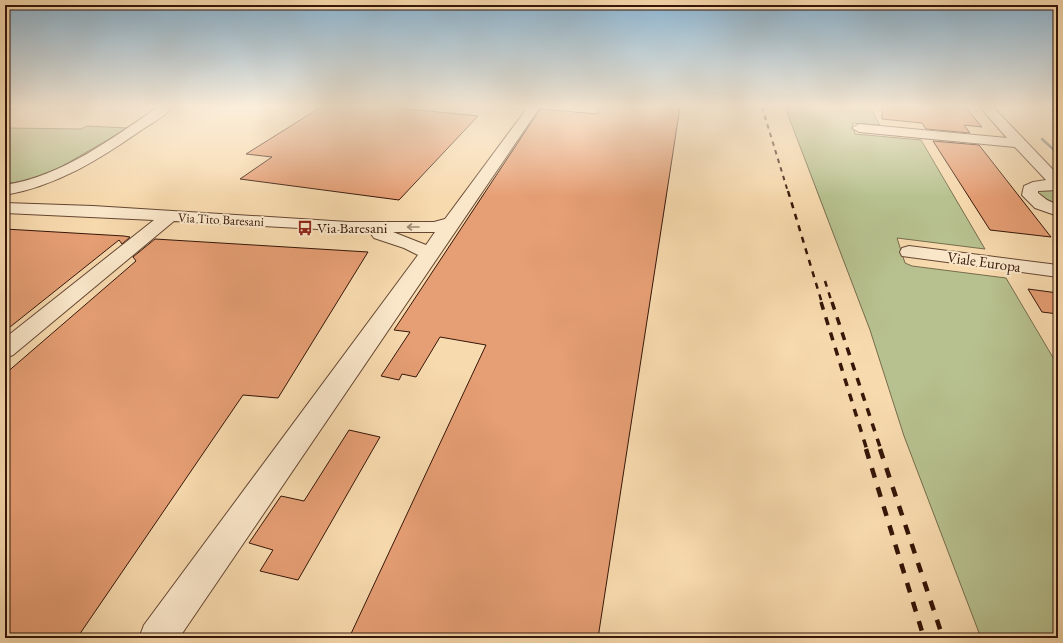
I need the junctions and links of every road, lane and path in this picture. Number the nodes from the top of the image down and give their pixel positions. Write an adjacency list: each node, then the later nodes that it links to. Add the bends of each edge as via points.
1 (121, 137): 7 (street, via 55,177)
2 (513, 137): 12 (street)
3 (950, 137): 5 (street)
4 (1014, 137): 5 (street)
5 (1020, 144): 6 (street)
6 (1057, 185): 10 (street, via 1039,185 1030,189 1030,195 1041,204)
7 (5, 194): 9 (street, Via Tito Baresani)
8 (5, 208): 9 (street, Via Tito Baresani)
9 (93, 211): 11 (street, Via Tito Baresani)
10 (1058, 211)
11 (170, 216): 13 (street, Via Tito Baresani); 17 (street)
12 (451, 223): 13 (street, Via Tito Baresani, one-way to 13, via 434,227); 15 (street)
13 (348, 227): 15 (street, Via Tito Baresani, via 394,238)
14 (909, 252): 16 (street, Viale Europa)
15 (429, 254): 18 (street)
16 (1058, 272)
17 (5, 350)
18 (157, 638)

